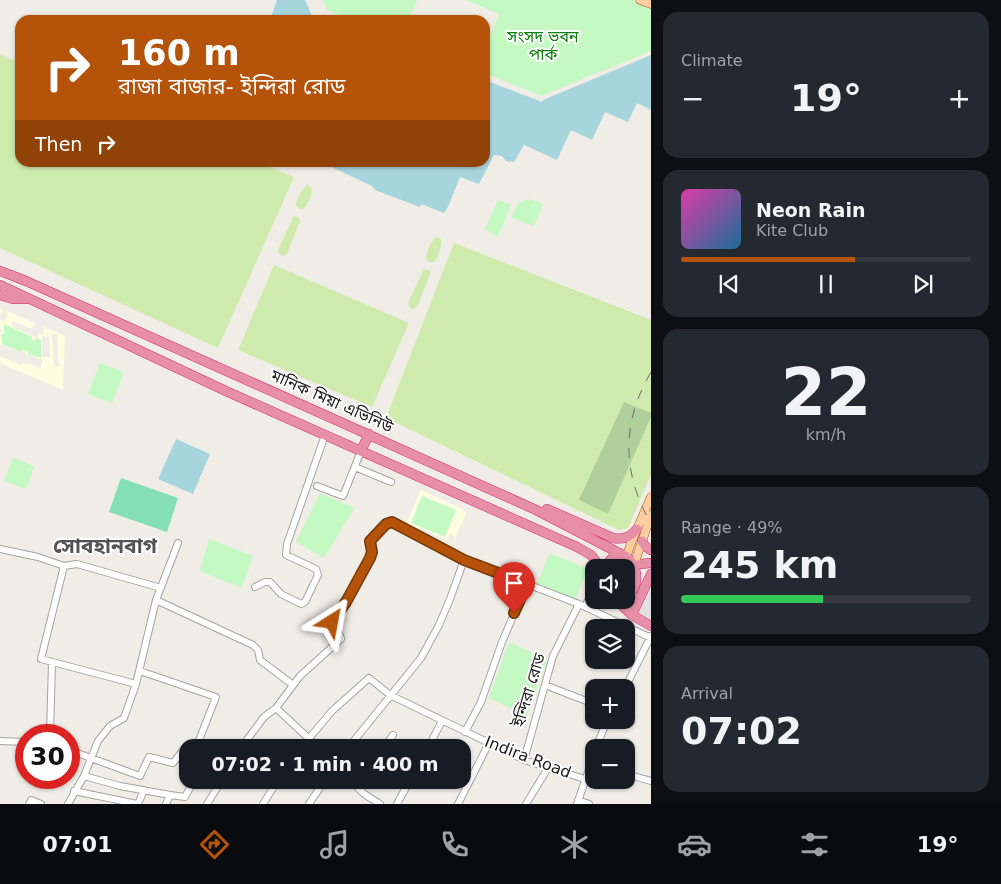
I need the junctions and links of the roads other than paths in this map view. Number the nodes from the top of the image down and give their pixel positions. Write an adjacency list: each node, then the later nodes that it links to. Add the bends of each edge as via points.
1 (640, 0): 2 (main road)
2 (651, 4)
3 (0, 265): 5 (highway, মানিক মিয়া এভিনিউ)
4 (0, 271): 5 (highway, মানিক মিয়া এভিনিউ)
5 (26, 281): 9 (highway, মানিক মিয়া এভিনিউ)
6 (0, 286): 8 (highway, মানিক মিয়া এভিনিউ)
7 (0, 295): 8 (highway, মানিক মিয়া এভিনিউ)
8 (30, 299): 10 (highway, মানিক মিয়া এভিনিউ)
9 (219, 368): 10 (highway); 11 (highway, মানিক মিয়া এভিনিউ)
10 (212, 384): 12 (highway, মানিক মিয়া এভিনিউ)
11 (369, 434): 13 (highway); 18 (highway, মানিক মিয়া এভিনিউ)
12 (325, 435): 13 (highway, মানিক মিয়া এভিনিউ); 34 (street, via 286,554 316,569 318,575 301,604 281,594 270,582)
13 (361, 451): 14 (street); 25 (highway, মানিক মিয়া এভিনিউ, via 585,551)
14 (355, 467): 15 (street); 16 (street, via 343,496)
15 (390, 482)
16 (316, 486)
17 (651, 497): 20 (main road)
18 (534, 509): 20 (highway, via 543,508 619,539 628,538); 26 (highway, মানিক মিয়া এভিনিউ)
19 (651, 515): 21 (main road)
20 (637, 529): 26 (main road)
21 (642, 541): 24 (highway); 26 (main road)
22 (178, 543): 35 (street)
23 (0, 549): 31 (street)
24 (651, 550)
25 (595, 559)
26 (632, 559)
27 (464, 560): 33 (street); 48 (street, via 389,523 370,541 370,558 332,622 340,639); 50 (street, via 439,625 421,658)
28 (635, 560): 29 (highway)
29 (651, 563)
30 (635, 564): 36 (highway, via 644,577)
31 (64, 566): 35 (street, via 77,564); 44 (street, via 41,659)
32 (651, 574): 41 (highway)
33 (527, 584): 39 (street); 55 (street, via 481,702)
34 (255, 587)
35 (160, 588): 37 (street)
36 (635, 591)
37 (156, 600): 45 (street); 48 (street, via 252,644 258,650 260,660)
38 (585, 601): 39 (street, ইন্দিরা রোড)
39 (582, 605): 43 (street); 49 (street, ইন্দিরা রোড, via 553,656)
40 (626, 609): 41 (highway)
41 (632, 615): 42 (highway)
42 (651, 626)
43 (651, 637): 46 (street)
44 (52, 662): 47 (street); 54 (street)
45 (140, 671): 47 (street); 57 (street, via 216,697)
46 (630, 679)
47 (136, 684): 68 (street, via 124,718 110,726)
48 (293, 685): 52 (street)
49 (545, 685): 51 (street); 69 (street, ইন্দিরা রোড)
50 (390, 695): 53 (street, Indira Road); 59 (street, Indira Road, via 369,678 332,711); 60 (street)
51 (585, 701)
52 (276, 708): 58 (street, via 264,717); 59 (street)
53 (442, 721): 55 (street, Indira Road); 62 (street)
54 (50, 724)
55 (465, 732): 65 (street, Indira Road)
56 (393, 735): 61 (street)
57 (198, 739)
58 (248, 739)
59 (308, 739)
60 (355, 739)
61 (390, 739)
62 (433, 739)
63 (0, 741): 64 (street)
64 (15, 742)
65 (489, 744): 69 (street, Indira Road); 96 (street)
66 (80, 754): 68 (street)
67 (179, 756): 68 (street, via 173,763 149,756 140,776)
68 (90, 758): 71 (street)
69 (524, 760): 70 (street, Indira Road)
70 (548, 768): 73 (street, Indira Road); 97 (street)
71 (84, 776): 82 (street); 83 (street)
72 (635, 777): 74 (street)
73 (585, 779)
74 (651, 781)
75 (585, 782): 85 (street)
76 (189, 789): 84 (street, via 185,797)
77 (216, 789): 91 (street)
78 (272, 789): 92 (street)
79 (319, 789): 93 (street)
80 (358, 789): 94 (street)
81 (405, 789): 95 (street)
82 (144, 790): 84 (street); 89 (street)
83 (74, 791): 88 (street); 89 (street)
84 (170, 795): 90 (street)
85 (577, 802): 98 (street)
86 (29, 804): 87 (street, via 31,800)
87 (41, 804)
88 (68, 804)
89 (138, 804)
90 (166, 804)
91 (207, 804)
92 (263, 804)
93 (309, 804)
94 (380, 804)
95 (397, 804)
96 (458, 804)
97 (526, 804)
98 (589, 804)

